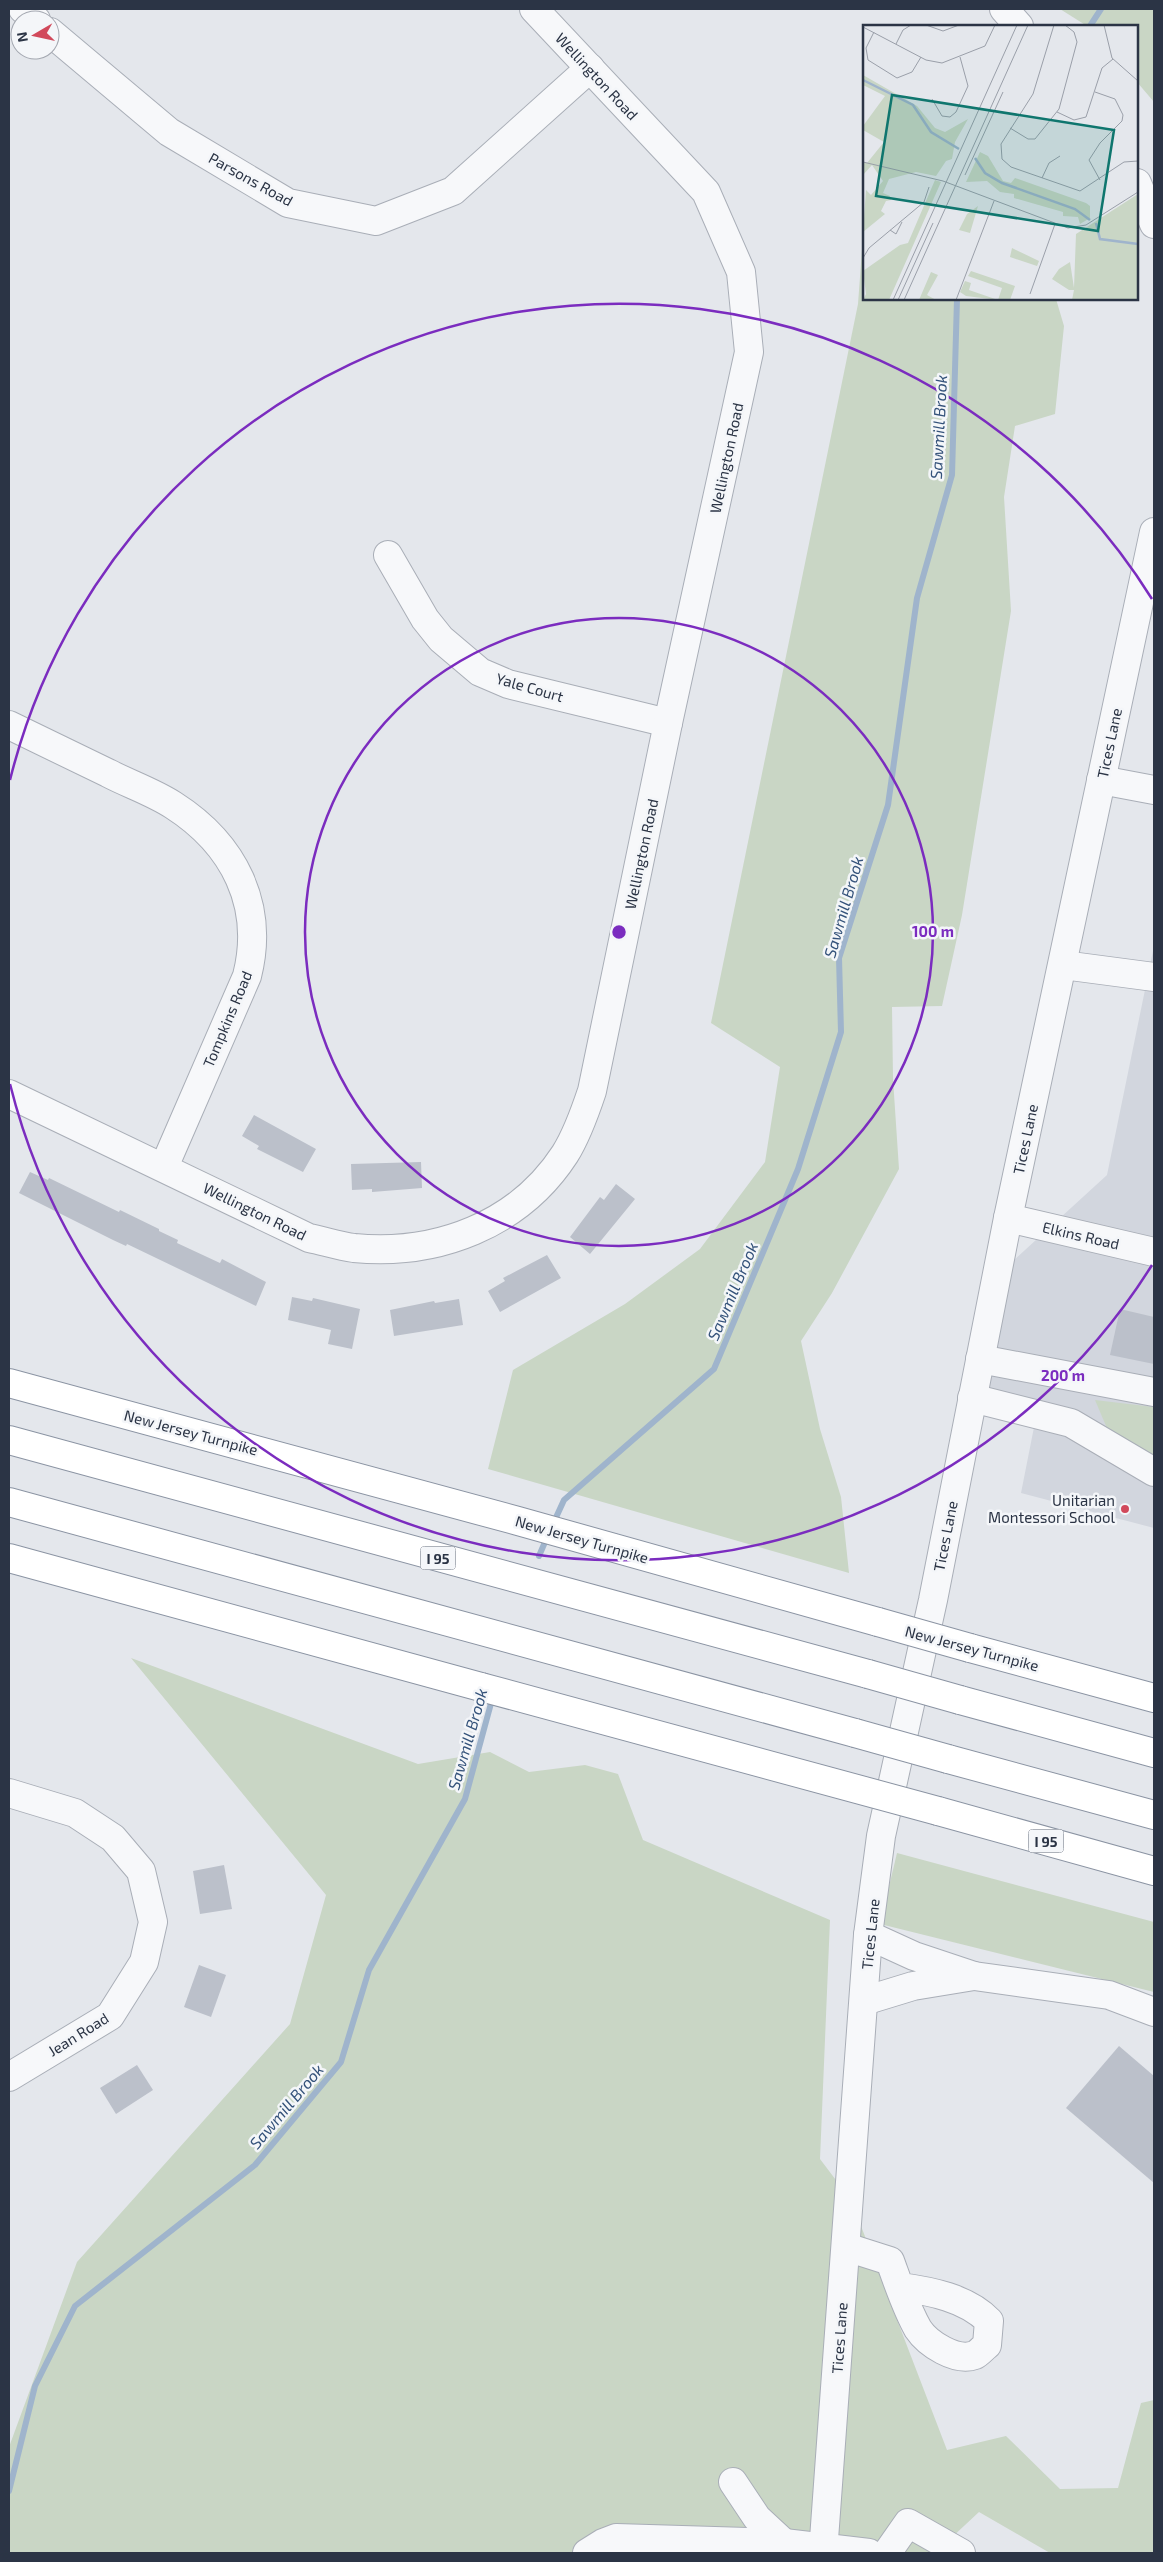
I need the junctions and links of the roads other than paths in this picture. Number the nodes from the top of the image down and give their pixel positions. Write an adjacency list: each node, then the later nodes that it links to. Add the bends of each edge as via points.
1 (534, 9): 5 (street, Wellington Road)
2 (1004, 9): 3 (street)
3 (1019, 25)
4 (60, 40): 5 (street, Parsons Road, via 169,132 288,204 376,221 453,191)
5 (590, 68): 10 (street, Wellington Road, via 706,192 741,272 749,352)
6 (1138, 185): 7 (street)
7 (1154, 224)
8 (1154, 532): 12 (street, Tices Lane)
9 (388, 554): 10 (street, Yale Court, via 441,639 480,672 508,684)
10 (668, 722): 17 (street, Wellington Road, via 592,1091 565,1153 521,1204 484,1226 444,1242 400,1248 353,1248 309,1238)
11 (9, 725): 17 (street, Tompkins Road, via 172,805 222,847 236,868 244,890 252,918 253,953 247,976)
12 (1101, 780): 13 (street); 14 (street, Tices Lane)
13 (1154, 790)
14 (1063, 965): 15 (street); 18 (street, Tices Lane)
15 (1154, 977)
16 (9, 1094): 17 (street, Wellington Road)
17 (164, 1167)
18 (1008, 1218): 19 (street, Elkins Road); 20 (street, Tices Lane)
19 (1154, 1252)
20 (980, 1359): 22 (street); 23 (street, Tices Lane)
21 (9, 1383): 28 (highway, New Jersey Turnpike, bridge)
22 (1154, 1392)
23 (972, 1398): 25 (street, via 1071,1423); 33 (street, Tices Lane, via 933,1600 881,1836)
24 (9, 1440): 29 (highway, I 95, bridge)
25 (1154, 1472)
26 (9, 1502): 31 (highway, bridge)
27 (9, 1558): 32 (highway, I 95, bridge)
28 (1154, 1698)
29 (1154, 1753)
30 (9, 1793): 37 (street, Jean Road, via 75,1813 113,1838 141,1871 153,1922 144,1962 110,2016)
31 (1154, 1815)
32 (1154, 1871)
33 (868, 1935): 34 (street, via 914,1956); 35 (street, Tices Lane)
34 (974, 1976): 35 (street, via 912,1986); 36 (street, via 1109,1995)
35 (864, 2001): 38 (street, Tices Lane)
36 (1154, 2012)
37 (9, 2077)
38 (846, 2247): 39 (street, via 890,2261); 42 (street, Tices Lane)
39 (900, 2286)
40 (733, 2482): 41 (street, via 757,2518)
41 (784, 2543): 42 (street); 43 (street, via 616,2538)
42 (823, 2550): 44 (street)
43 (587, 2553)
44 (869, 2553)
45 (887, 2553): 46 (street, via 908,2523)
46 (961, 2553)

